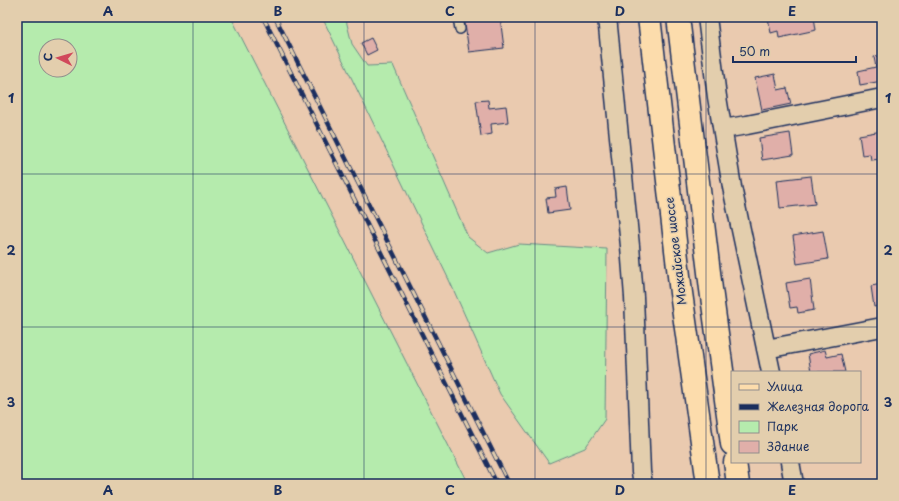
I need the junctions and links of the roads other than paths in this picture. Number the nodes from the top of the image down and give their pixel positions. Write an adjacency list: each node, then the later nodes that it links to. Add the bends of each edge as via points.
1 (458, 17): 6 (lane)
2 (607, 17): 15 (street, via 634,297)
3 (650, 17): 16 (main road, Можайское шоссе, via 680,285)
4 (678, 17): 12 (main road, via 710,290)
5 (708, 17): 8 (street)
6 (460, 29)
7 (882, 98): 8 (street)
8 (723, 129): 10 (street, via 732,187)
9 (882, 327): 10 (street)
10 (766, 349): 11 (street)
11 (771, 371)
12 (731, 437)
13 (735, 463): 17 (main road)
14 (790, 463): 18 (street)
15 (643, 484)
16 (708, 484)
17 (738, 484)
18 (794, 484)

